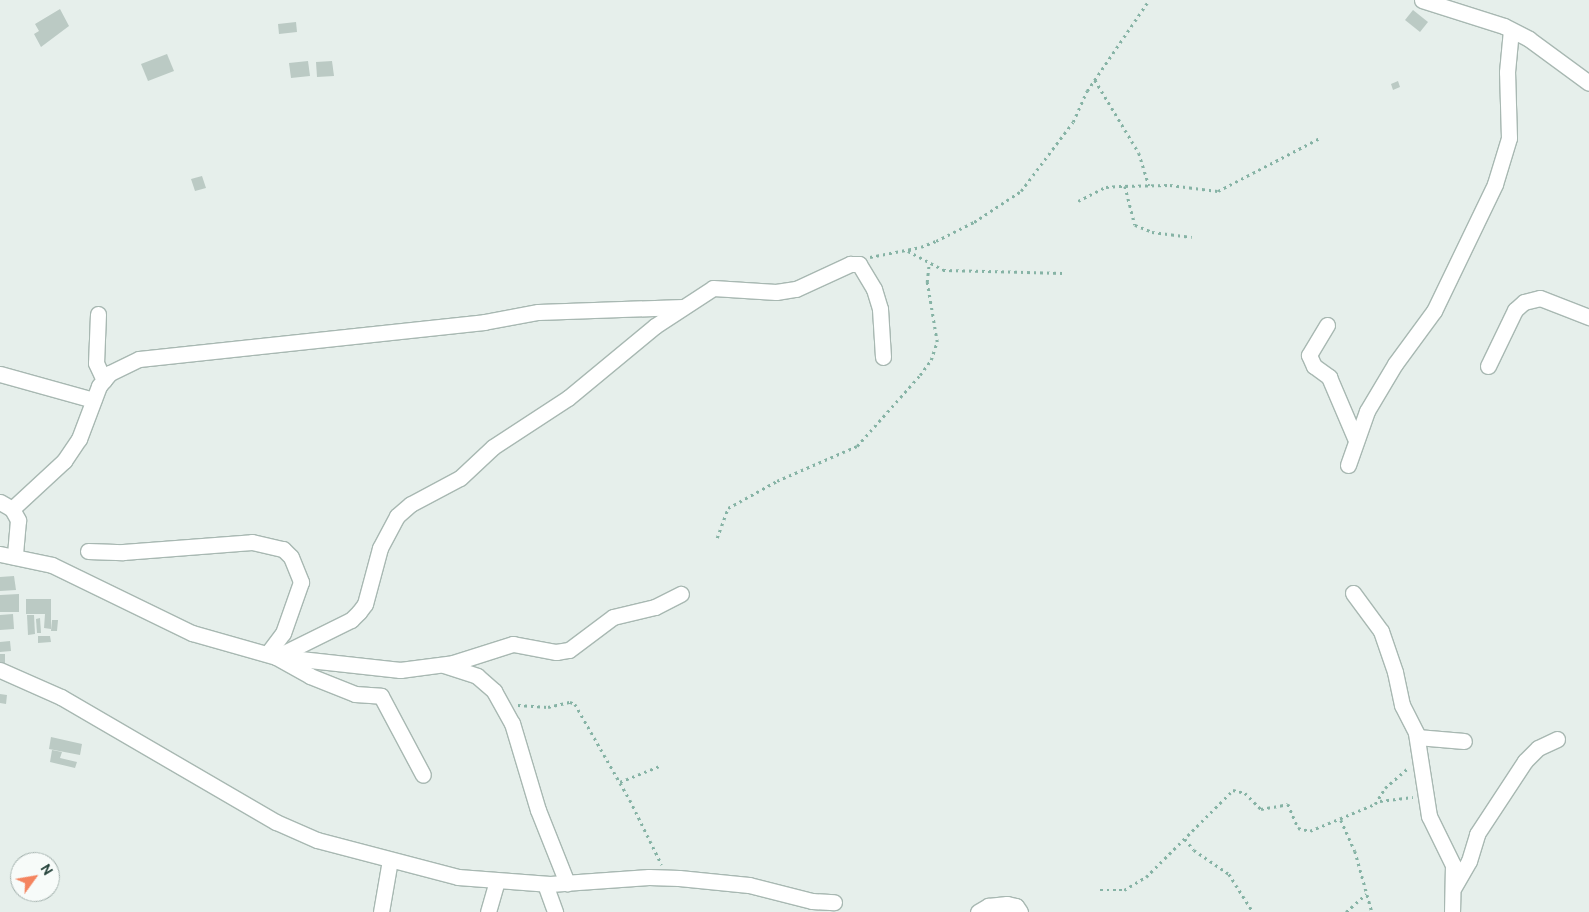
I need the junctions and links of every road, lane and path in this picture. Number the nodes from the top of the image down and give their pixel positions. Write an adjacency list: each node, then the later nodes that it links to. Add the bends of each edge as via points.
1 (1149, 0): 4 (path)
2 (1422, 0): 3 (street)
3 (1511, 30): 5 (street, via 1529,39); 24 (street, via 1507,72 1509,138 1495,184 1434,311 1379,388)
4 (1095, 80): 7 (path, via 1139,154); 11 (path, via 1073,122 1022,191 959,230 922,247)
5 (1589, 83)
6 (1320, 138): 7 (path, via 1218,191)
7 (1149, 185): 8 (path)
8 (1125, 186): 9 (path, via 1106,187); 10 (path, via 1135,225 1174,237)
9 (1078, 201)
10 (1192, 237)
11 (906, 250): 12 (path, via 876,255); 13 (path)
12 (855, 263): 15 (street, via 796,289 713,288); 19 (street, via 874,289 880,309)
13 (930, 264): 14 (path, via 943,270); 27 (path, via 927,282 937,342 931,360 920,375 857,446 776,482 728,508)
14 (1063, 273)
15 (684, 307): 22 (street, via 591,307 538,312 484,322 139,359 125,363); 32 (street, via 621,352 568,398 492,447 460,478 411,504 397,516 380,548 365,604 359,612 351,620)
16 (98, 314): 22 (street, via 96,363)
17 (1589, 317): 20 (street, via 1540,298 1524,302 1515,310)
18 (1327, 325): 24 (street, via 1309,355 1314,366 1329,377)
19 (883, 358)
20 (1488, 366)
21 (0, 374): 23 (street)
22 (104, 380): 23 (street)
23 (93, 400): 26 (street, via 79,439 64,461)
24 (1355, 438): 25 (street)
25 (1348, 465)
26 (6, 506): 29 (street, via 18,520)
27 (717, 538)
28 (88, 551): 32 (street, via 123,552 252,542 283,549 300,574 300,582 286,626)
29 (8, 555): 32 (street, via 52,565 86,579 192,633)
30 (1354, 593): 36 (street, via 1381,631 1402,705)
31 (681, 594): 33 (street, via 655,607 613,617 569,650 556,652 513,644)
32 (271, 656): 33 (street, via 400,670); 41 (street, via 335,687 355,694 381,696)
33 (442, 665): 35 (street, via 477,676 487,683)
34 (0, 670): 47 (street, via 61,697 276,822 317,840)
35 (503, 708): 42 (path, via 575,704); 50 (street, via 512,723 538,810)
36 (1417, 737): 38 (street); 39 (street)
37 (1557, 739): 52 (street, via 1538,748 1525,761 1477,834 1469,861)
38 (1464, 741)
39 (1421, 759): 43 (street); 44 (path, via 1385,788)
40 (662, 765): 42 (path)
41 (423, 775)
42 (620, 782): 48 (path)
43 (1424, 796): 44 (path); 52 (street, via 1453,865)
44 (1380, 800): 45 (path)
45 (1341, 820): 46 (path, via 1304,832 1298,828 1288,804 1261,808 1245,793 1233,790); 54 (path, via 1355,851)
46 (1184, 840): 53 (path, via 1135,885 1118,891); 61 (path, via 1229,874)
47 (390, 860): 49 (street, via 458,877); 56 (street)
48 (668, 878): 50 (street); 55 (street, via 749,885 812,901)
49 (497, 881): 51 (street); 57 (street)
50 (567, 883): 51 (street)
51 (545, 884): 58 (street)
52 (1454, 887): 64 (street)
53 (1100, 890)
54 (1366, 894): 62 (path); 63 (path)
55 (834, 902)
56 (381, 912)
57 (488, 912)
58 (555, 912)
59 (978, 912): 60 (street, via 988,906 1007,904 1016,906)
60 (1020, 912)
61 (1253, 912)
62 (1346, 912)
63 (1372, 912)
64 (1452, 912)

